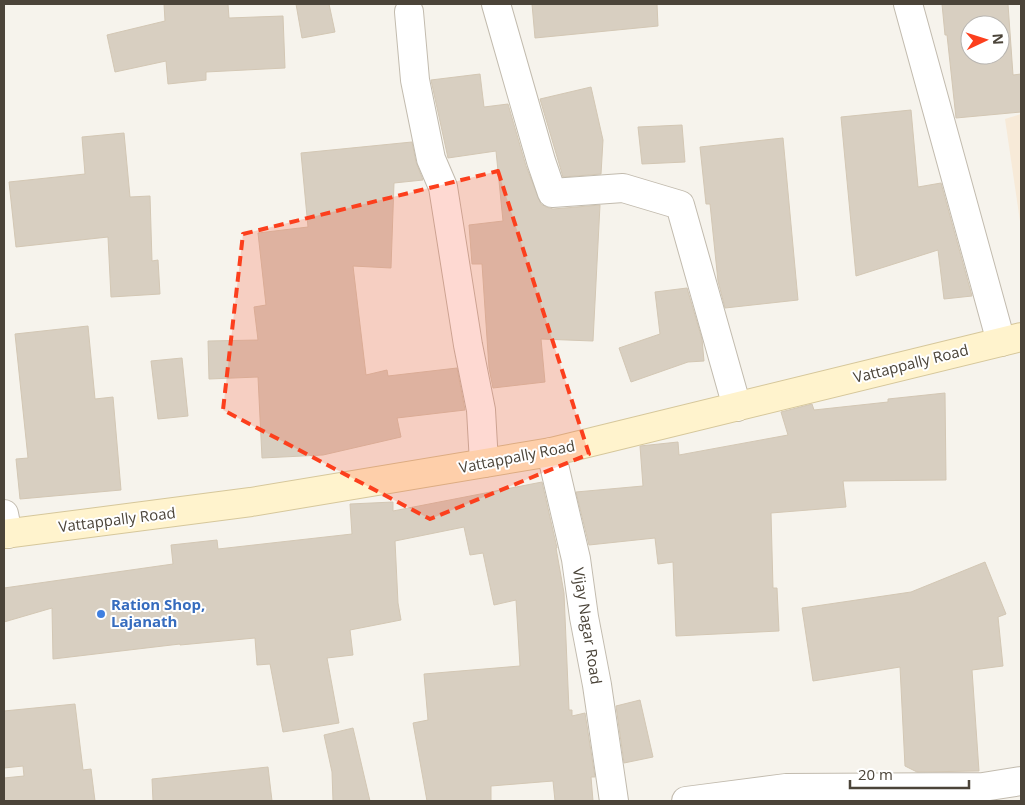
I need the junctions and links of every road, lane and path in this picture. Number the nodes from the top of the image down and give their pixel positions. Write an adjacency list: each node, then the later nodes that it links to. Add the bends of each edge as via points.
1 (496, 4): 5 (street, via 552,193 623,188 680,205)
2 (908, 4): 4 (street)
3 (409, 12): 7 (street, via 415,80 431,158 443,187 481,410)
4 (1011, 339): 5 (main road, Vattappally Road)
5 (738, 407): 6 (main road, Vattappally Road)
6 (551, 452): 7 (main road, Vattappally Road); 11 (street, Vijay Nagar Road, via 576,559)
7 (484, 463): 8 (main road, Vattappally Road, via 250,502)
8 (5, 527)
9 (1021, 781): 10 (street, via 983,787)
10 (787, 794): 12 (street)
11 (614, 801)
12 (686, 801)

